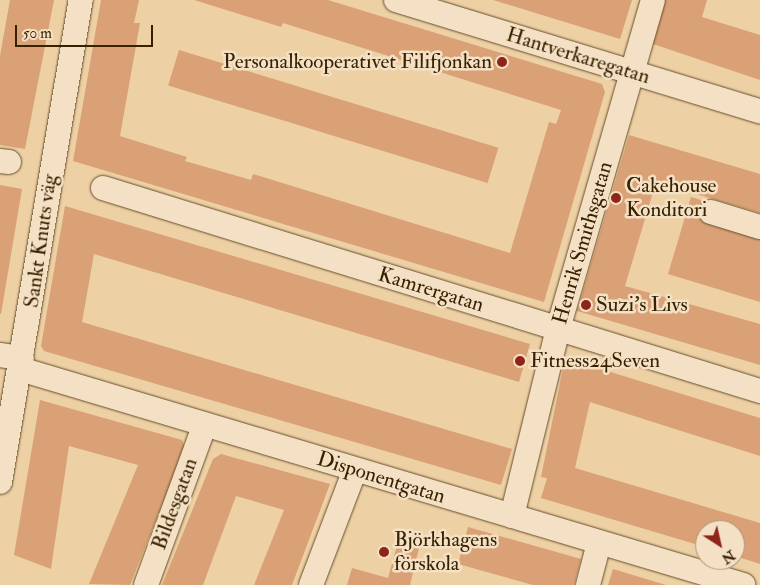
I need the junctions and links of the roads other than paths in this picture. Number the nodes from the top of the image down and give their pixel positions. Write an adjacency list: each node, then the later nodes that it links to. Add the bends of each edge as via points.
1 (81, 0): 10 (street, Sankt Knuts väg)
2 (396, 0): 4 (street, Hantverkaregatan)
3 (653, 0): 4 (street, Henrik Smithsgatan)
4 (631, 73): 5 (street, Hantverkaregatan); 9 (street, Henrik Smithsgatan)
5 (760, 111)
6 (103, 188): 9 (street, Kamrergatan)
7 (711, 212): 8 (street)
8 (760, 228)
9 (558, 329): 11 (street, Kamrergatan); 15 (street, Henrik Smithsgatan)
10 (14, 361): 12 (street, Disponentgatan); 14 (street, Sankt Knuts väg)
11 (760, 391)
12 (204, 424): 13 (street, Disponentgatan); 17 (street, Bildesgatan)
13 (355, 470): 15 (street, Disponentgatan); 18 (street)
14 (0, 482)
15 (512, 516): 16 (street, Disponentgatan)
16 (599, 543): 19 (street); 20 (street, Disponentgatan)
17 (146, 585)
18 (311, 585)
19 (588, 585)
20 (743, 585)

